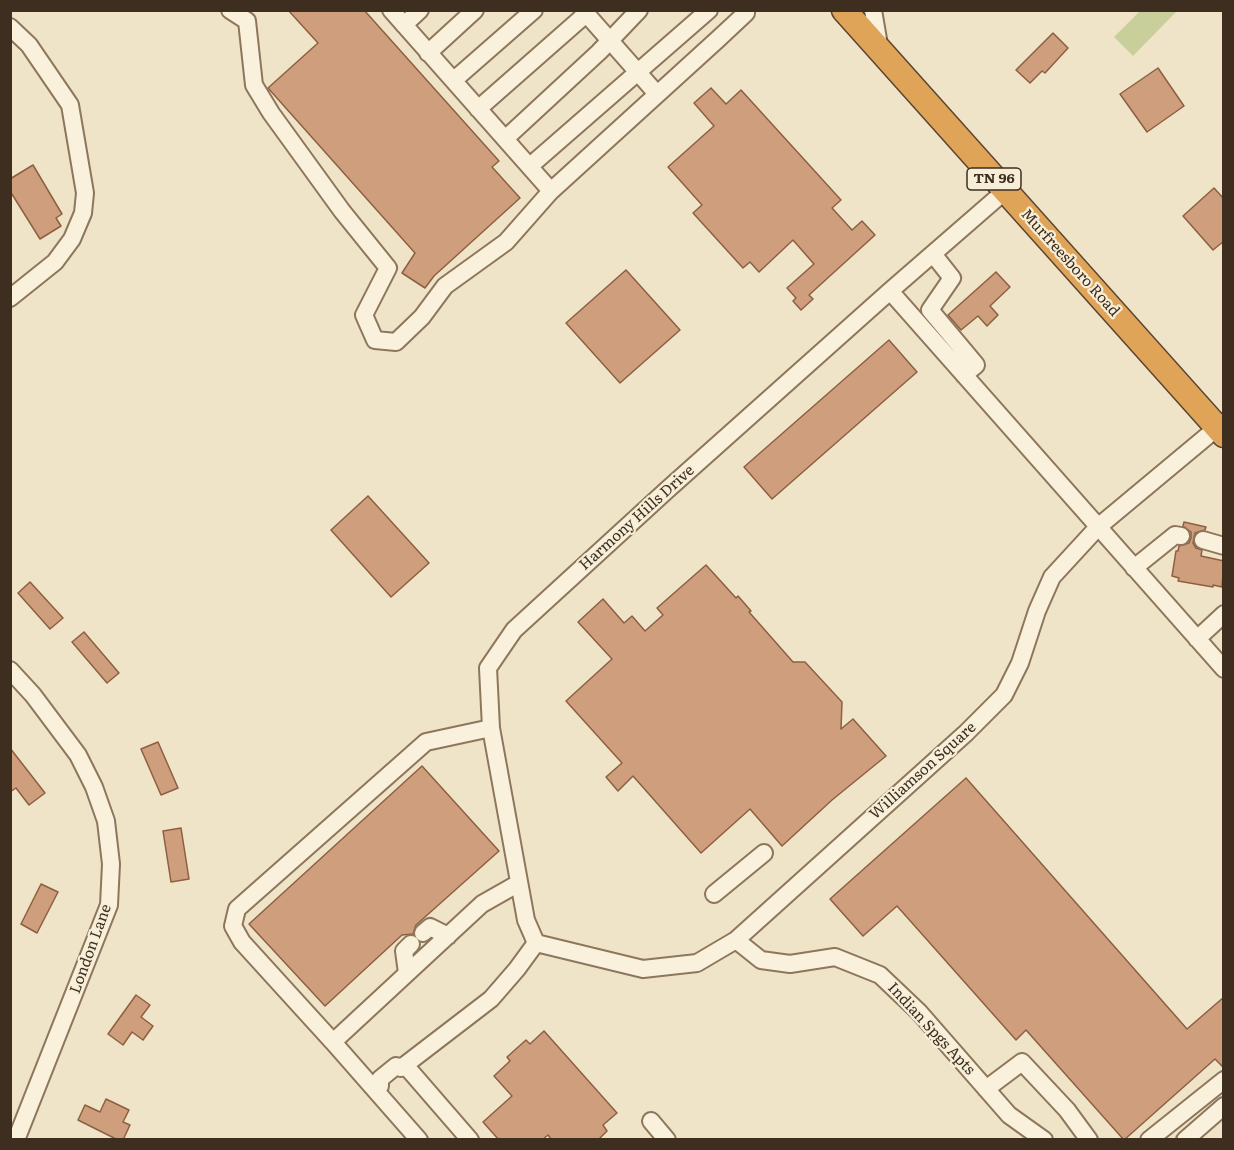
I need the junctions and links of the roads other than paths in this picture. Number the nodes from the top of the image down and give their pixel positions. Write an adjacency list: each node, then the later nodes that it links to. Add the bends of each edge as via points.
1 (230, 10): 23 (street, via 247,21 255,84 271,113 388,268 364,315 375,340 396,342 445,286 506,242)
2 (391, 10): 12 (street)
3 (420, 10): 12 (street)
4 (475, 10): 16 (street)
5 (534, 10): 18 (street)
6 (639, 10): 14 (street)
7 (709, 10): 17 (street)
8 (745, 10): 19 (street)
9 (844, 10): 15 (highway, Murfreesboro Road / TN 96)
10 (873, 10): 15 (street)
11 (584, 12): 14 (street); 20 (street)
12 (404, 25): 16 (street)
13 (10, 27): 27 (street, via 29,45 70,105 85,193 83,213 55,262)
14 (610, 39): 17 (street); 21 (street)
15 (880, 52): 24 (highway, Murfreesboro Road / TN 96)
16 (428, 53): 18 (street)
17 (639, 73): 19 (street); 22 (street)
18 (454, 80): 20 (street)
19 (657, 94): 23 (street)
20 (478, 109): 21 (street)
21 (505, 139): 22 (street)
22 (530, 166): 23 (street)
23 (551, 191)
24 (1005, 191): 25 (street, Harmony Hills Drive); 31 (highway, Murfreesboro Road / TN 96)
25 (933, 254): 26 (street, Harmony Hills Drive); 28 (street, via 952,278)
26 (890, 291): 29 (street); 41 (street, Harmony Hills Drive, via 514,630 489,668)
27 (10, 298)
28 (930, 310): 29 (street); 30 (street, via 976,365)
29 (916, 321): 30 (street)
30 (964, 375): 32 (street)
31 (1221, 428): 32 (street, Williamson Square)
32 (1098, 527): 36 (street); 46 (street, Williamson Square, via 1052,577 1004,695)
33 (1181, 536): 36 (street, via 1175,535)
34 (1203, 540): 35 (street)
35 (1224, 546)
36 (1134, 568): 38 (street)
37 (1224, 614): 38 (street)
38 (1197, 639): 39 (street)
39 (1224, 669)
40 (10, 670): 56 (street, London Lane, via 78,755 106,821 111,864 109,904)
41 (491, 728): 43 (street, Harmony Hills Drive); 49 (street, via 426,742 237,909 233,926 242,942)
42 (764, 853): 44 (street)
43 (519, 883): 45 (street, via 482,904); 47 (street, Harmony Hills Drive, via 526,920)
44 (714, 894)
45 (448, 936): 48 (street); 48 (street, via 430,927 404,951)
46 (736, 940): 47 (street, Williamson Square, via 697,963 643,969); 53 (street, Indian Spgs Apts, via 762,960 790,964 835,957 880,975 919,1012)
47 (536, 943): 50 (street, via 491,999)
48 (407, 974): 49 (street)
49 (333, 1042): 52 (street)
50 (403, 1066): 52 (street, via 402,1073); 58 (street)
51 (1224, 1080): 62 (street)
52 (378, 1088): 57 (street)
53 (986, 1089): 60 (street, Indian Spgs Apts, via 1009,1115); 61 (street, via 1022,1062)
54 (1224, 1106): 63 (street)
55 (651, 1121): 59 (street)
56 (19, 1139)
57 (419, 1140)
58 (470, 1140)
59 (667, 1140)
60 (1044, 1140)
61 (1089, 1140)
62 (1149, 1140)
63 (1185, 1140)

